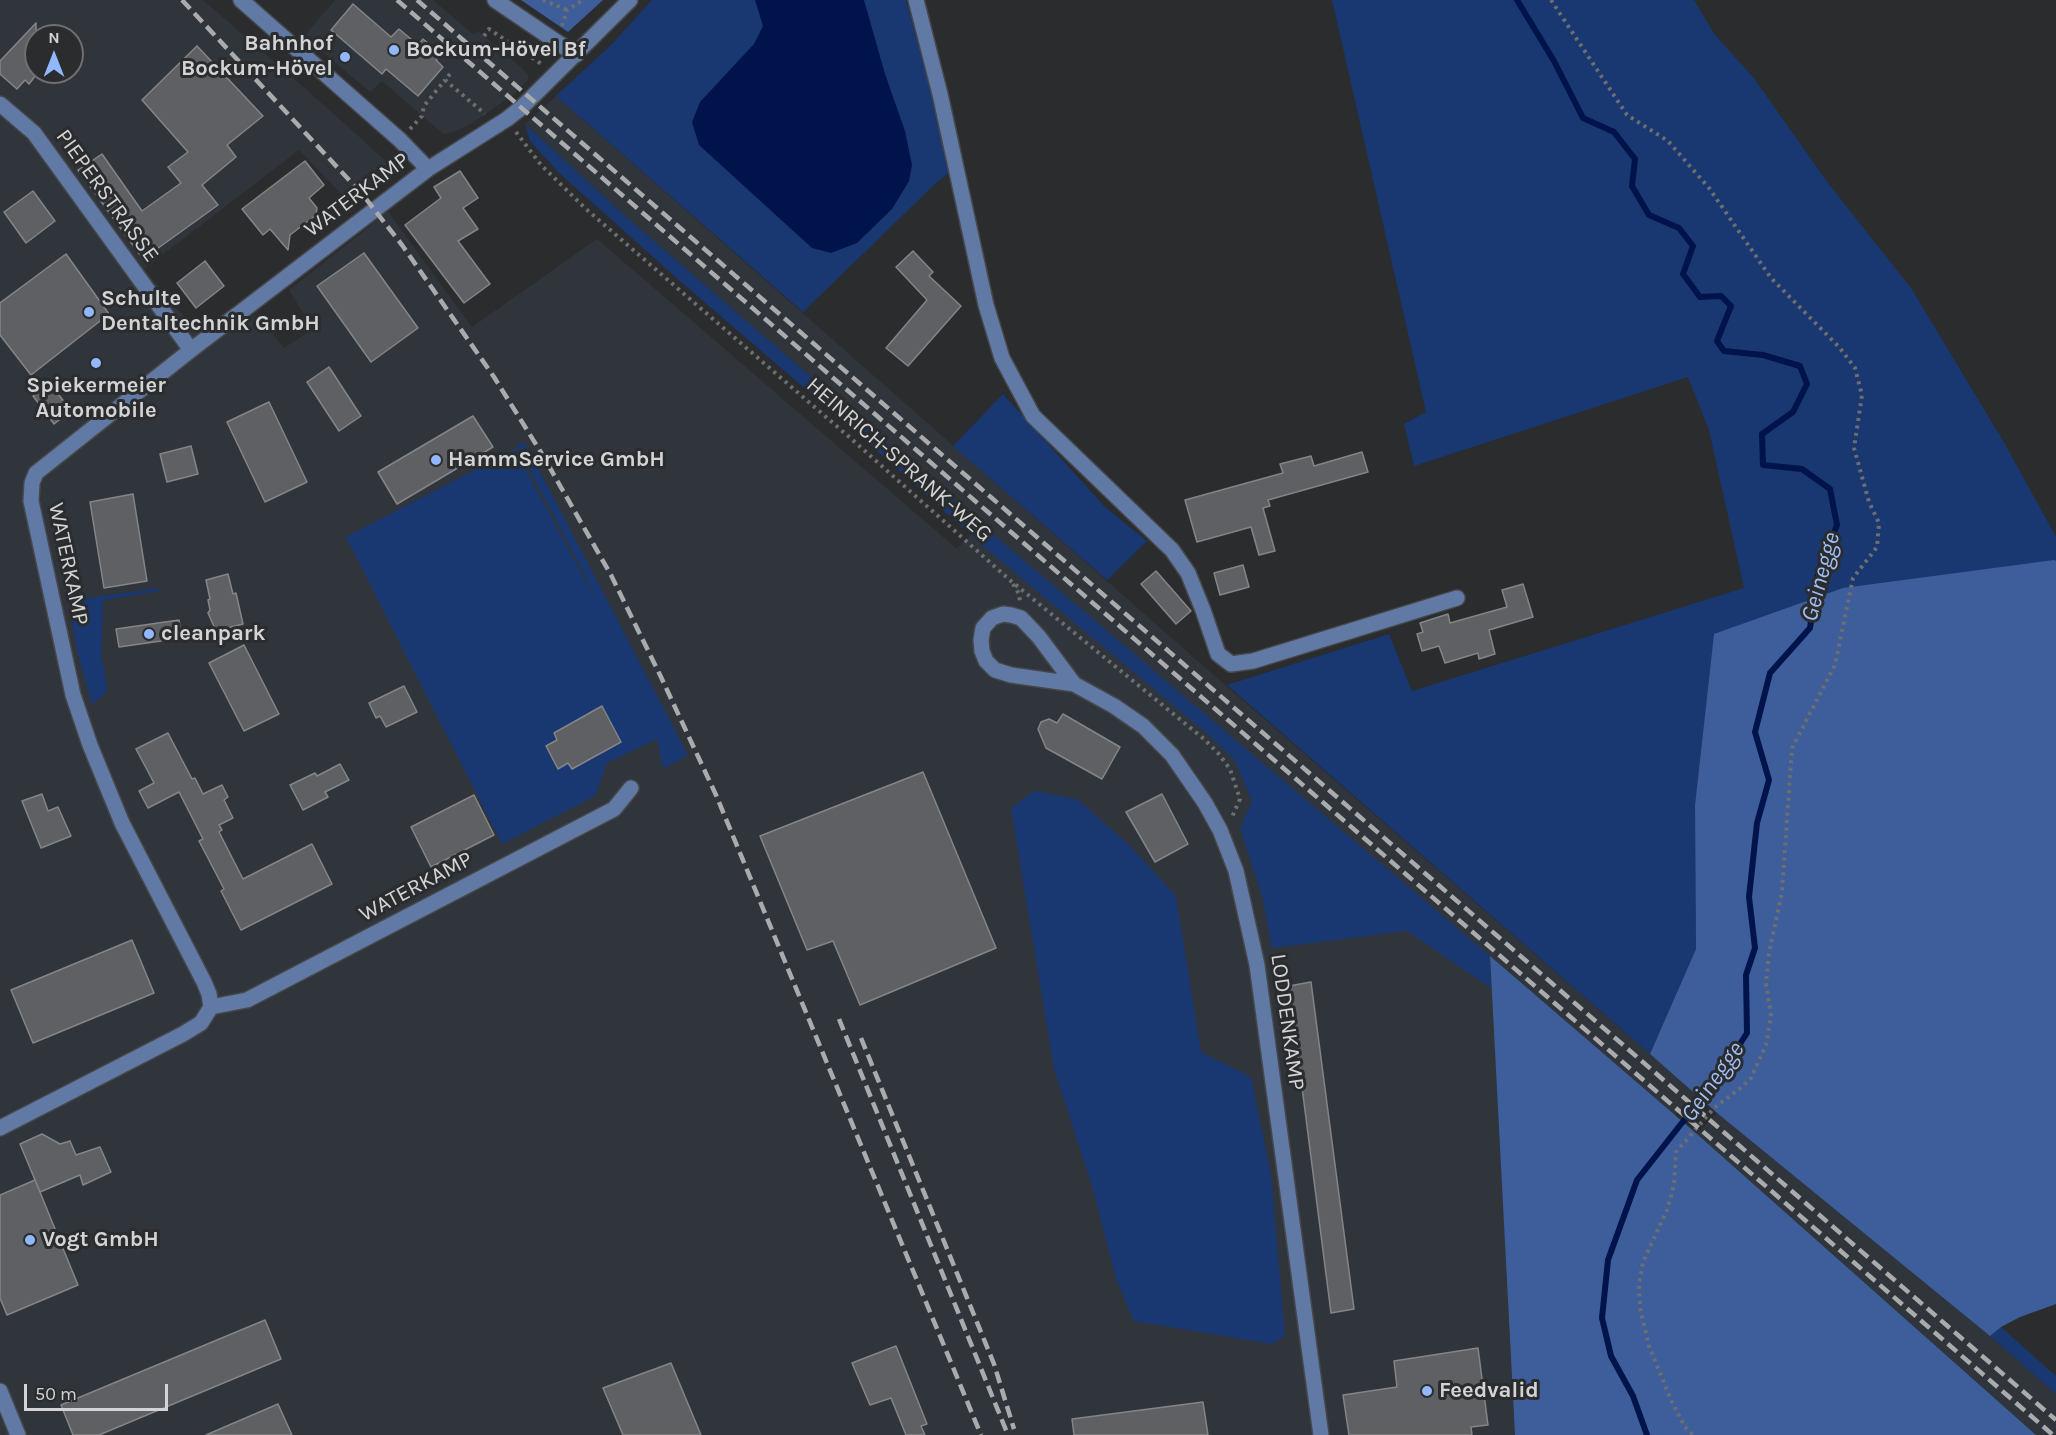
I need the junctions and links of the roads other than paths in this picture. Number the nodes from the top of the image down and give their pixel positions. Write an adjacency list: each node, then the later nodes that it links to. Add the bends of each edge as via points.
1 (241, 0): 7 (street)
2 (495, 0): 5 (street)
3 (630, 0): 5 (street)
4 (916, 0): 9 (street, via 986,305 1002,358 1033,416 1172,550 1188,573 1218,654 1231,664 1253,661)
5 (576, 56): 7 (street, WATERKAMP, via 521,108)
6 (0, 104): 8 (street, PIEPERSTRASSE, via 34,133)
7 (428, 169): 8 (street, WATERKAMP)
8 (190, 351): 12 (street, WATERKAMP, via 36,473 31,501 74,696 90,745 122,823 204,982)
9 (1457, 598)
10 (1074, 684): 10 (street, LODDENKAMP, via 995,670 982,651 983,628 992,618 1003,614 1021,618); 16 (street, LODDENKAMP, via 1143,726 1172,755 1220,830 1236,871 1257,965)
11 (631, 788): 12 (street, WATERKAMP, via 614,809 248,1000)
12 (211, 1007): 13 (street, via 201,1023 183,1034)
13 (0, 1128)
14 (0, 1391): 15 (street)
15 (18, 1435)
16 (1320, 1435)

